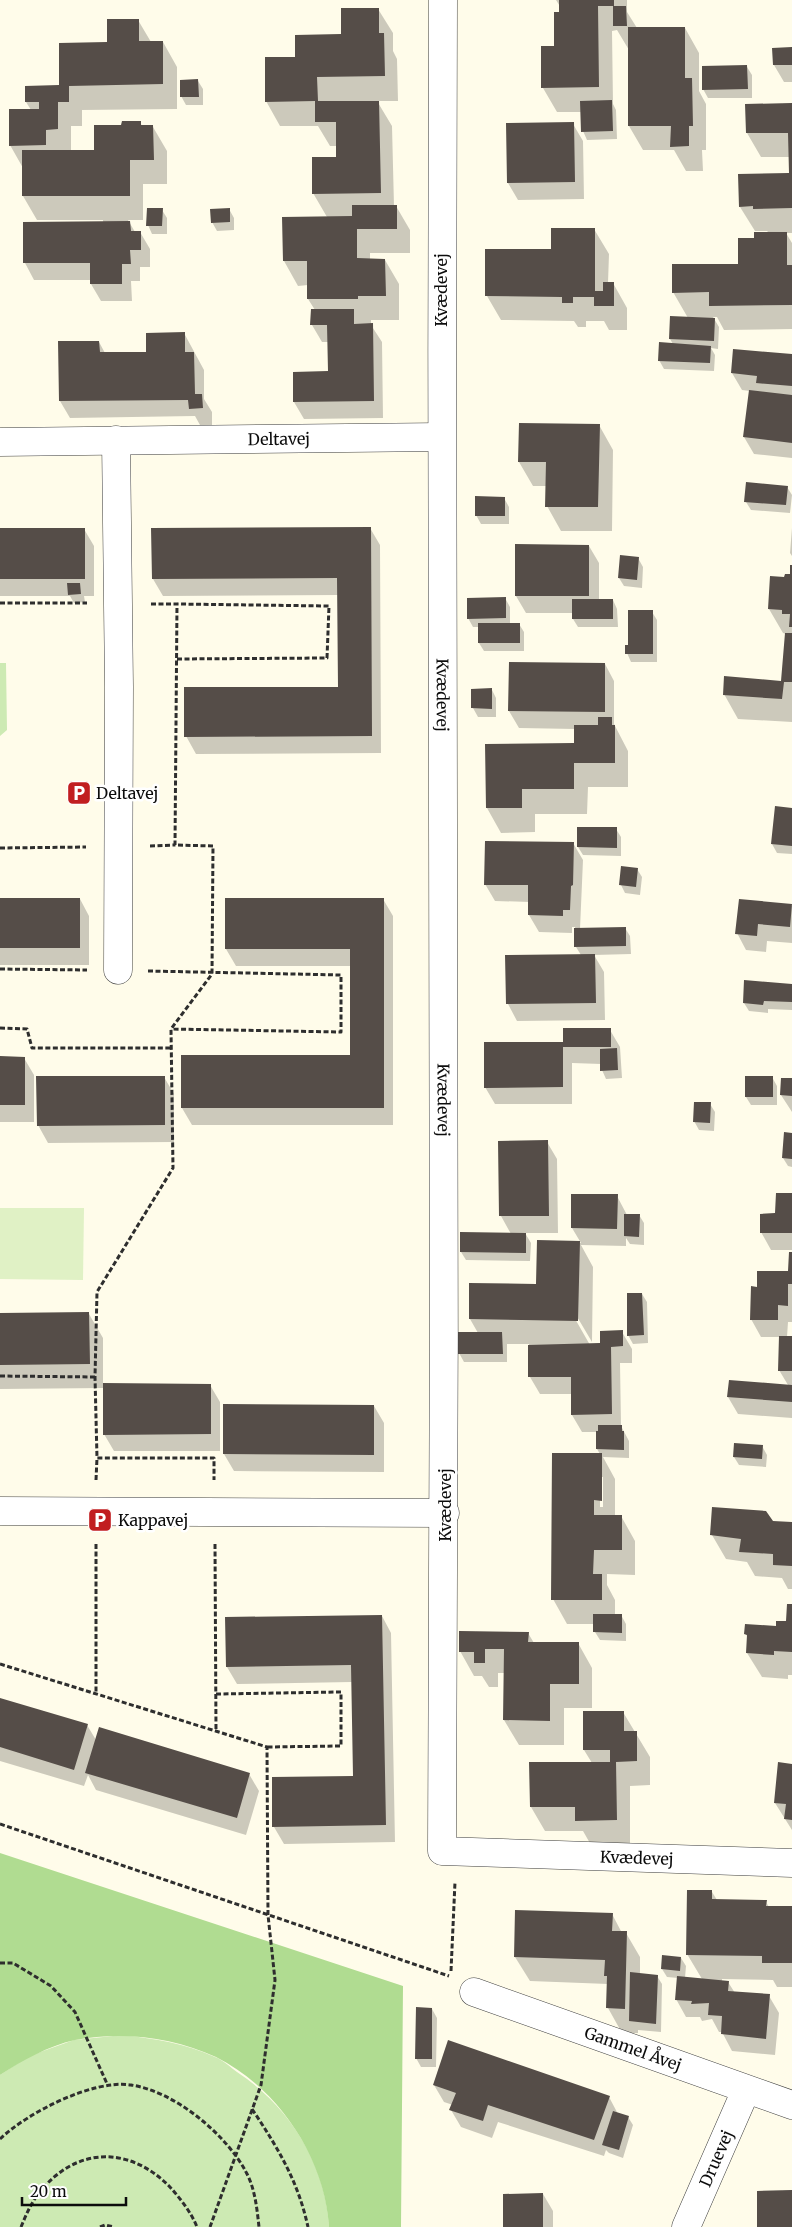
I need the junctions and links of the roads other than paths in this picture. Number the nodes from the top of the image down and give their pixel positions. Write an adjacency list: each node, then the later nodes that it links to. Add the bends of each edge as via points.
1 (443, 0): 2 (street, Kvædevej)
2 (441, 437): 3 (street, Deltavej); 7 (street, Kvædevej)
3 (116, 440): 4 (street, Deltavej); 5 (street)
4 (0, 442)
5 (118, 970)
6 (0, 1511): 7 (street)
7 (445, 1513): 8 (street, Kvædevej, via 442,1850)
8 (792, 1864)
9 (474, 1992): 10 (street, Gammel Åvej)
10 (746, 2090): 11 (street, Gammel Åvej); 12 (street, Druevej)
11 (792, 2106)
12 (686, 2227)

